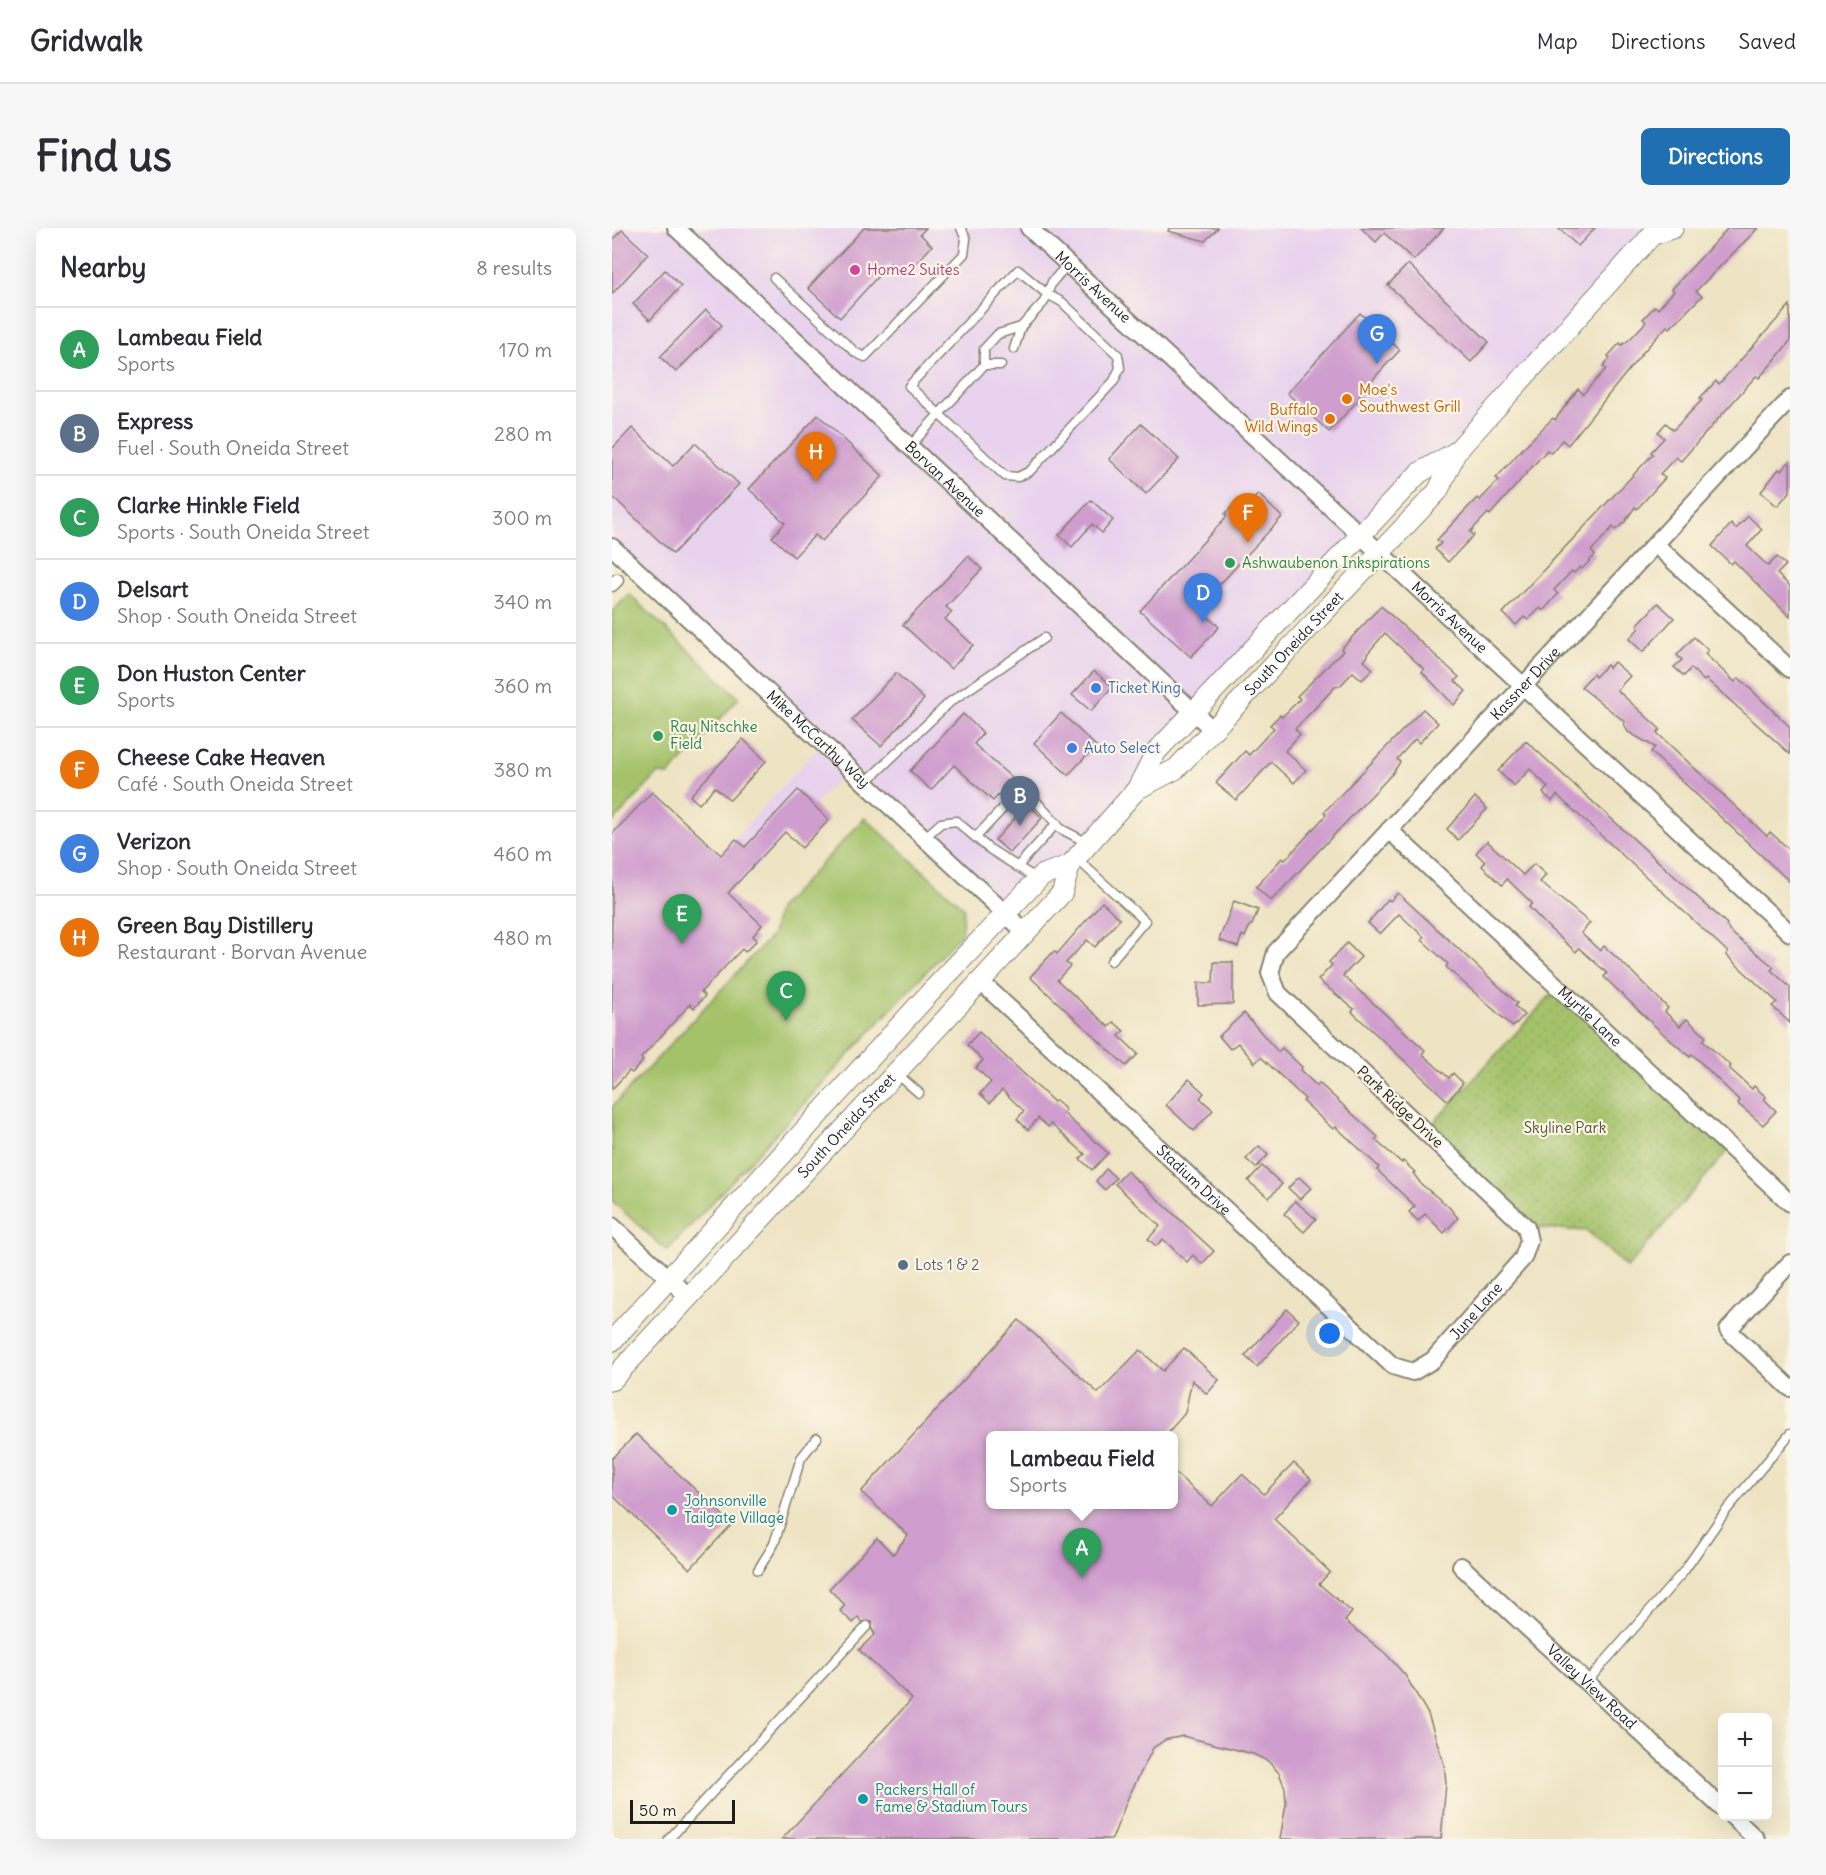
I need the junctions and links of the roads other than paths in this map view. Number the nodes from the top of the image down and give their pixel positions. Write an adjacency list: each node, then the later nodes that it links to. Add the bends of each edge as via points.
1 (676, 228): 15 (street, Borvan Avenue)
2 (962, 228): 7 (lane, via 966,239 964,254 865,357)
3 (1029, 228): 6 (street, Morris Avenue)
4 (1673, 228): 5 (street, South Oneida Street)
5 (1654, 232): 16 (street, South Oneida Street)
6 (1068, 264): 8 (lane); 17 (street, Morris Avenue)
7 (774, 278)
8 (1047, 294): 9 (lane); 14 (lane, via 1018,270 909,386); 14 (lane, via 1062,302 1118,355 1120,368 1114,381 1030,471 1018,477 1005,476)
9 (1021, 327): 10 (lane); 12 (lane, via 998,334 984,350)
10 (1014, 350)
11 (1000, 364): 12 (lane)
12 (984, 365): 14 (lane)
13 (1789, 402): 18 (street, Kassner Drive)
14 (939, 415): 15 (lane)
15 (910, 446): 24 (street, Borvan Avenue)
16 (1456, 452): 17 (street, South Oneida Street, via 1419,473); 20 (street, South Oneida Street, via 1438,491)
17 (1360, 534): 20 (street, Morris Avenue); 24 (street, South Oneida Street)
18 (1655, 544): 22 (street); 23 (street, Kassner Drive)
19 (612, 547): 26 (street, Mike McCarthy Way)
20 (1380, 553): 23 (street, Morris Avenue); 25 (street, South Oneida Street)
21 (1044, 638): 26 (lane, via 950,702)
22 (1790, 669)
23 (1523, 686): 29 (street, Kassner Drive); 37 (street, Morris Avenue)
24 (1193, 711): 25 (street, Borvan Avenue); 27 (street, South Oneida Street, via 1156,752)
25 (1213, 730): 27 (street, South Oneida Street, via 1176,769)
26 (865, 783): 31 (street, Mike McCarthy Way)
27 (1137, 789): 32 (street, South Oneida Street)
28 (1057, 823): 30 (lane, via 1035,800 1024,795 1007,804); 32 (lane); 33 (lane)
29 (1389, 830): 39 (street, Kassner Drive, via 1276,952); 43 (street, Myrtle Lane)
30 (976, 837): 31 (lane, via 956,821 941,823); 33 (lane)
31 (924, 838): 35 (street, Mike McCarthy Way)
32 (1078, 855): 34 (street, South Oneida Street); 36 (street, South Oneida Street, via 1062,892); 38 (lane, via 1145,921)
33 (1017, 867): 34 (lane)
34 (1038, 880): 35 (street, South Oneida Street)
35 (1006, 914): 36 (street, Mike McCarthy Way); 47 (street, South Oneida Street)
36 (1025, 932): 40 (street, South Oneida Street)
37 (1790, 933)
38 (1111, 961)
39 (1270, 973): 45 (street, Park Ridge Drive, via 1278,993 1526,1227)
40 (980, 981): 41 (street, South Oneida Street); 50 (street, Stadium Drive, via 1393,1366)
41 (896, 1072): 42 (lane); 48 (street, South Oneida Street)
42 (919, 1093)
43 (1790, 1203)
44 (612, 1226): 47 (street)
45 (1529, 1241): 50 (street, June Lane, via 1523,1258 1440,1352)
46 (1790, 1263): 52 (street, via 1728,1330)
47 (669, 1279): 48 (street); 49 (street, South Oneida Street)
48 (688, 1296): 51 (street, South Oneida Street)
49 (612, 1341)
50 (1413, 1372)
51 (612, 1380)
52 (1790, 1388)
53 (1790, 1434): 58 (lane, via 1725,1512 1684,1571)
54 (817, 1438): 56 (lane, via 801,1458 774,1544)
55 (1461, 1566): 58 (street, Valley View Road)
56 (758, 1570)
57 (867, 1626): 61 (lane)
58 (1587, 1682): 59 (street, Valley View Road)
59 (1718, 1804)
60 (1737, 1821): 62 (street)
61 (674, 1837)
62 (1756, 1839)

